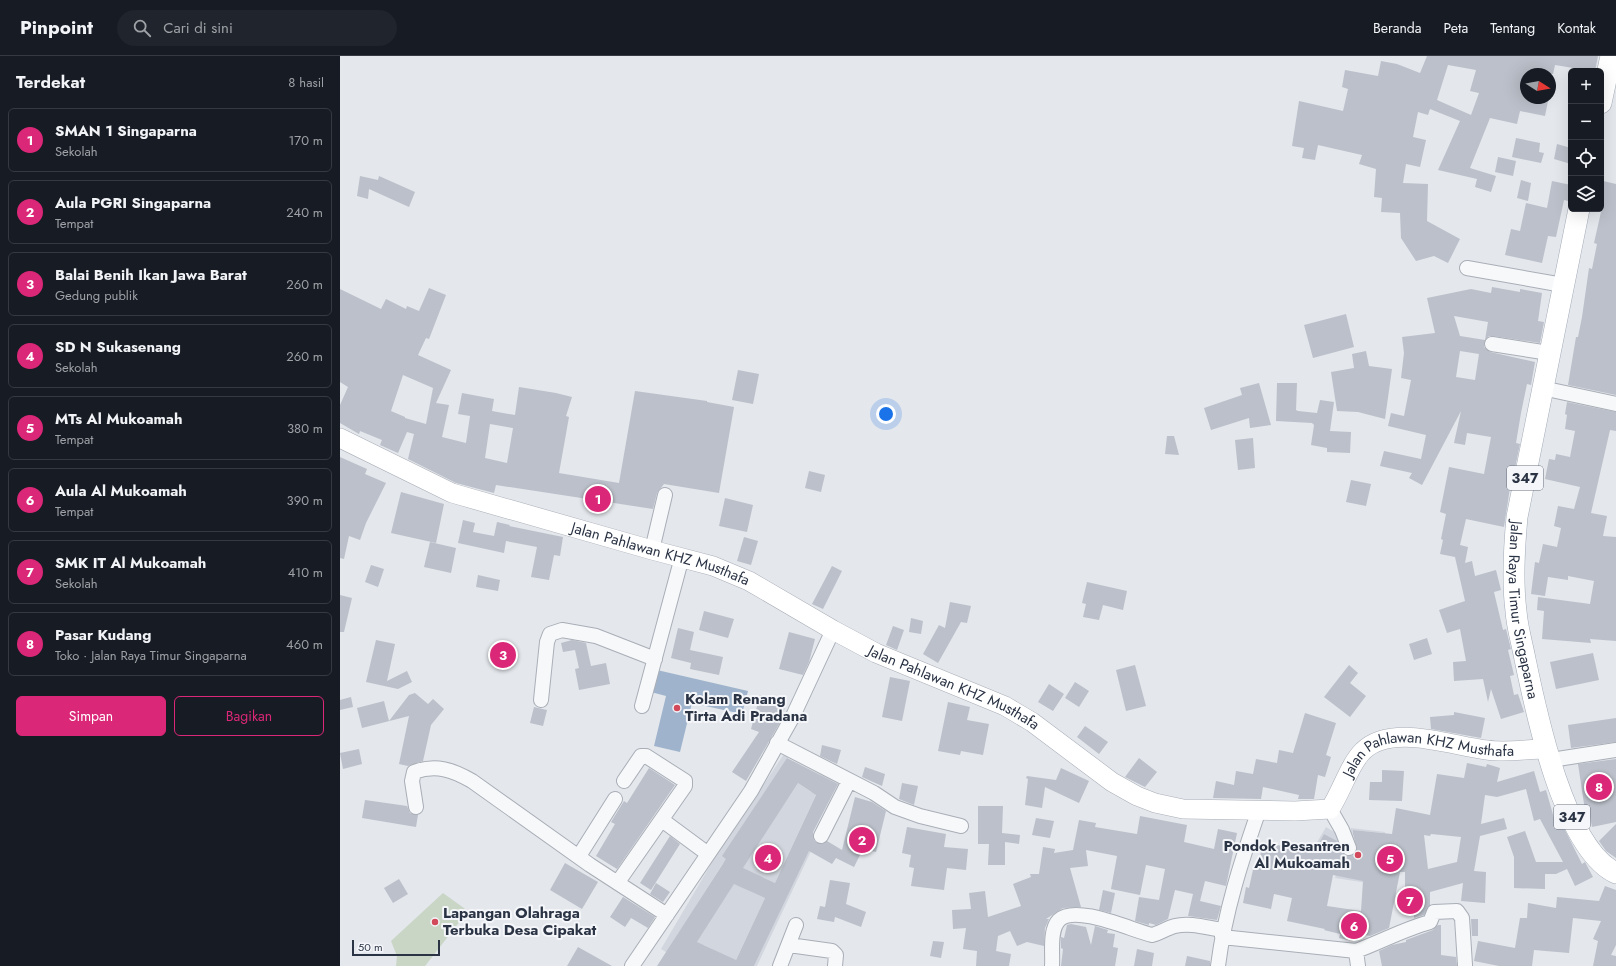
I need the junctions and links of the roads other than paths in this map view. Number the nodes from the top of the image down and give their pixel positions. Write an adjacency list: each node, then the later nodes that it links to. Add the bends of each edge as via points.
1 (1611, 70): 2 (main road)
2 (1604, 93)
3 (1578, 212): 5 (main road, Jalan Raya Timur Singaparna / 347)
4 (1467, 268): 5 (street)
5 (1563, 285): 7 (main road, Jalan Raya Timur Singaparna / 347)
6 (1492, 344): 7 (street)
7 (1549, 353): 8 (main road, Jalan Raya Timur Singaparna / 347)
8 (1542, 388): 9 (street); 20 (main road, Jalan Raya Timur Singaparna / 347, via 1513,552 1516,613 1533,699)
9 (1616, 404)
10 (340, 438): 12 (street, Jalan Pahlawan KHZ Musthafa, via 452,493)
11 (665, 495): 12 (street)
12 (652, 550): 13 (street, Jalan Pahlawan KHZ Musthafa)
13 (682, 557): 14 (street, Jalan Pahlawan KHZ Musthafa, via 749,581); 15 (street)
14 (832, 630): 18 (street, via 793,716); 26 (street, Jalan Pahlawan KHZ Musthafa, via 876,653 1005,706 1032,722 1112,782 1155,804 1183,809)
15 (655, 660): 16 (street, via 596,636 562,630 550,634); 17 (street)
16 (541, 700)
17 (642, 706)
18 (776, 743): 22 (street); 31 (street, via 751,791)
19 (1616, 750): 20 (street)
20 (1549, 754): 25 (street, Jalan Pahlawan KHZ Musthafa, via 1486,750 1413,737 1380,741 1362,752); 33 (main road, Jalan Raya Timur Singaparna / 347, via 1563,798 1579,833 1598,859)
21 (624, 781): 27 (street, via 641,756 646,756 685,781 685,786)
22 (849, 781): 28 (street, via 895,807); 29 (street)
23 (615, 799): 32 (street)
24 (416, 807): 32 (street, via 412,781 414,772 438,768 456,772)
25 (1330, 809): 26 (street, Jalan Pahlawan KHZ Musthafa); 30 (street, via 1342,830)
26 (1259, 810): 37 (street, via 1238,868)
27 (662, 820): 31 (street); 34 (street)
28 (961, 826)
29 (821, 836)
30 (1348, 848)
31 (708, 854): 35 (street)
32 (578, 856): 34 (street)
33 (1616, 873)
34 (618, 882): 35 (street)
35 (667, 915): 41 (street)
36 (796, 925): 38 (street)
37 (1222, 934): 39 (street); 44 (street, via 1191,925 1175,926 1152,935 1092,916 1067,916 1058,921 1053,933); 45 (street)
38 (789, 945): 42 (street); 43 (street, via 832,950 836,955)
39 (1356, 951): 40 (street, via 1386,940 1408,928 1430,922 1434,912 1457,911 1462,918); 46 (street)
40 (1465, 965)
41 (632, 966)
42 (780, 966)
43 (835, 966)
44 (1052, 966)
45 (1218, 966)
46 (1358, 966)

